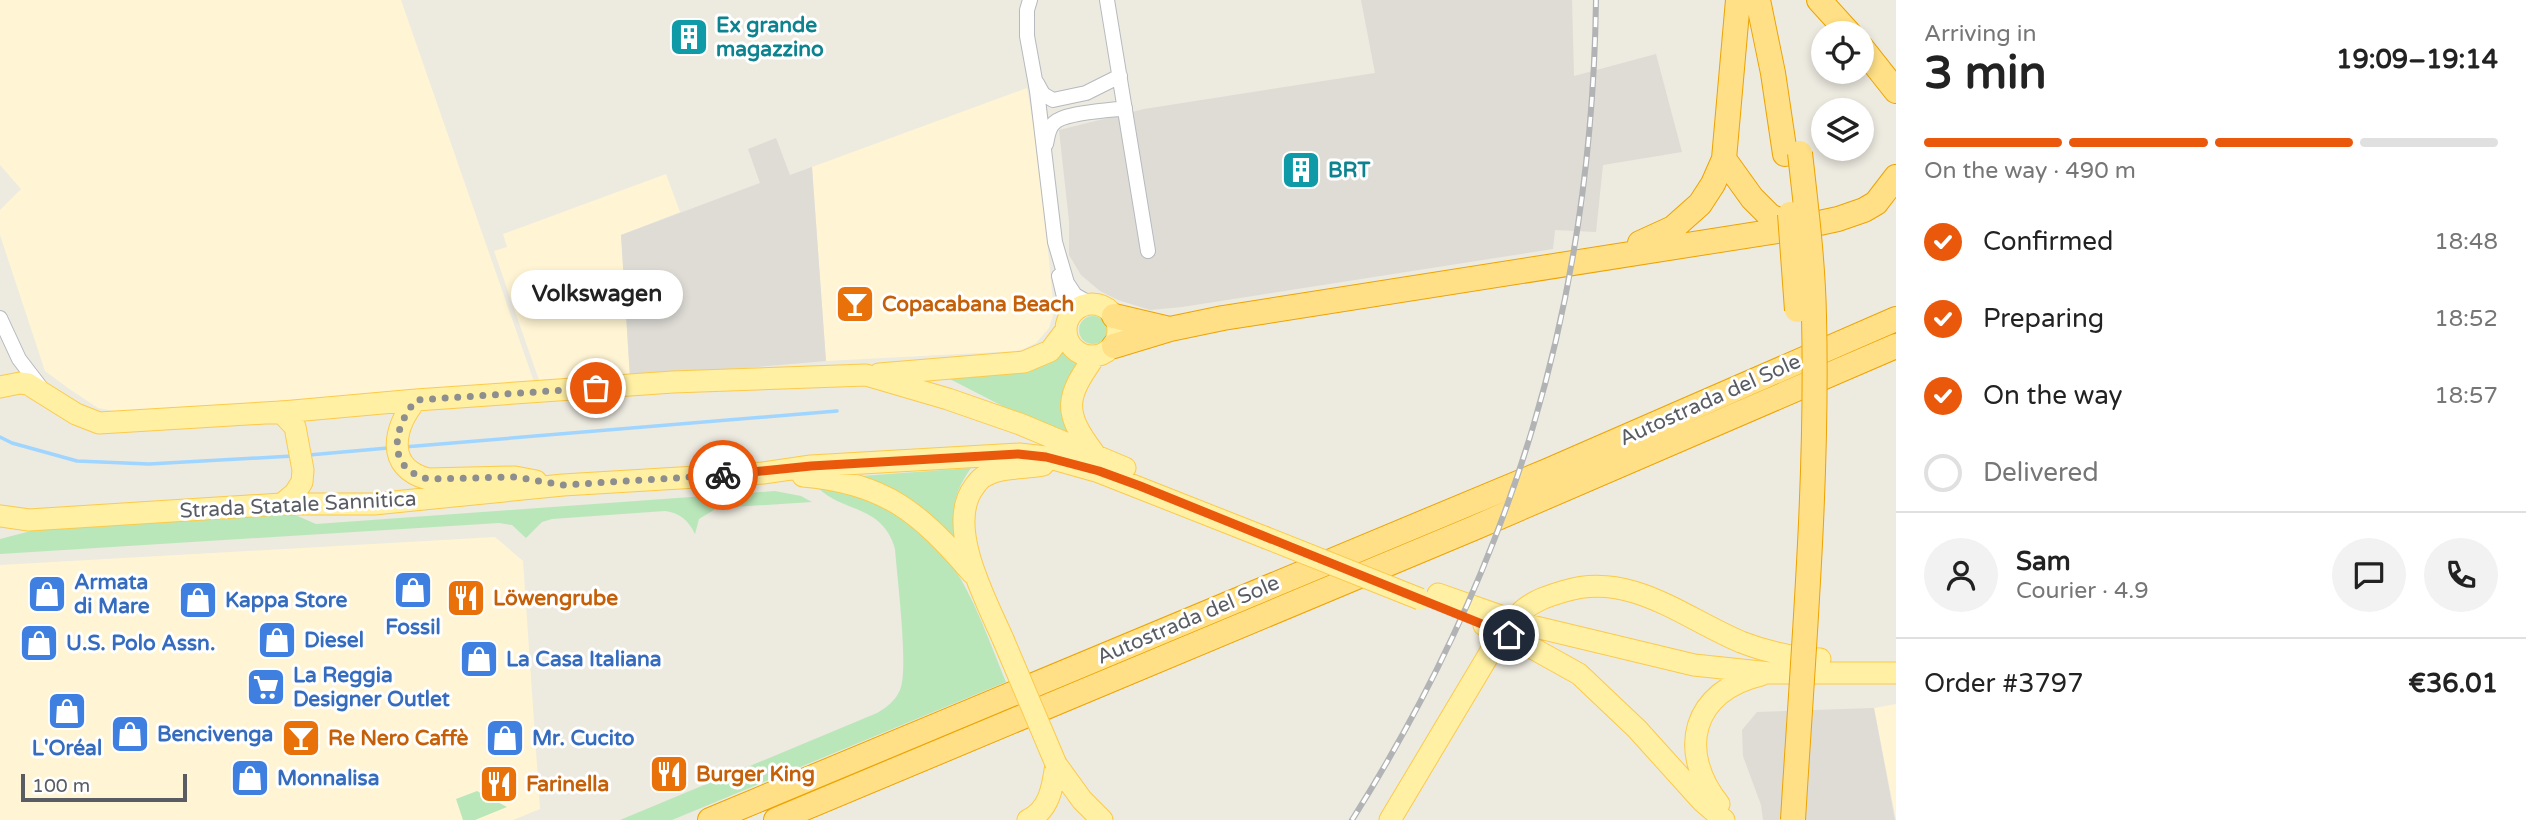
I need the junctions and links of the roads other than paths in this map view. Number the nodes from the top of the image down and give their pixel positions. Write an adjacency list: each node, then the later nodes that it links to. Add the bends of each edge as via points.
1 (1030, 0): 10 (street, via 1027,36)
2 (1107, 0): 9 (street)
3 (1738, 0): 15 (highway)
4 (1758, 0): 13 (highway)
5 (1775, 0): 13 (highway, via 1789,67)
6 (1819, 0): 7 (highway)
7 (1838, 21)
8 (1874, 63): 11 (highway)
9 (1119, 76): 10 (street, via 1086,93 1053,100 1043,94); 12 (street)
10 (1034, 78): 14 (street)
11 (1896, 90)
12 (1125, 107): 14 (street, via 1055,121); 18 (street)
13 (1793, 153): 55 (highway, bridge, via 1799,382); 56 (highway, bridge, via 1811,260 1815,372)
14 (1045, 155): 19 (street)
15 (1724, 159): 17 (highway, via 1770,216); 20 (highway, via 1700,204 1673,228)
16 (1896, 177): 17 (highway, via 1876,203 1864,210)
17 (1796, 228): 20 (highway)
18 (1148, 251)
19 (1058, 253): 21 (street, via 1066,283); 25 (street)
20 (1597, 258): 26 (highway)
21 (1091, 304): 22 (main road); 25 (main road, via 1078,308)
22 (1114, 316): 26 (highway); 28 (main road, via 1118,331)
23 (0, 318): 31 (street, via 19,359)
24 (1896, 319): 48 (highway, Autostrada del Sole, via 1476,501)
25 (1067, 324): 28 (main road, via 1067,337 1075,350 1088,356); 29 (main road, Strada Statale Sannitica, via 1049,351 1024,362)
26 (1170, 329): 28 (highway)
27 (1896, 346): 49 (highway, Autostrada del Sole)
28 (1104, 351): 34 (main road, via 1074,387 1071,402 1078,433)
29 (866, 375): 32 (main road, Strada Statale Sannitica, via 673,382); 34 (main road, Strada Statale Sannitica, via 960,404)
30 (0, 387): 31 (main road, Strada Statale Sannitica, via 28,384)
31 (45, 393): 33 (main road, Strada Statale Sannitica, via 99,423)
32 (416, 400): 33 (main road, Strada Statale Sannitica); 37 (main road, via 398,429 397,446 401,463 415,475 428,479 515,477)
33 (276, 413): 38 (main road, via 295,427 303,470 302,482)
34 (1095, 455): 40 (main road, Strada Statale Sannitica)
35 (1058, 462): 36 (main road, Strada Statale Sannitica, via 1018,454); 40 (main road, Strada Statale Sannitica, via 1099,471); 41 (main road, Strada Statale Sannitica, via 995,471 982,477 968,496 965,529)
36 (763, 472): 37 (main road, Strada Statale Sannitica); 41 (main road, Strada Statale Sannitica, via 848,483 885,496 921,518)
37 (563, 485): 38 (main road, Strada Statale Sannitica, via 374,504)
38 (282, 504): 39 (main road, Strada Statale Sannitica, via 29,520)
39 (0, 516)
40 (1273, 534): 42 (main road, Strada Statale Sannitica, bridge)
41 (976, 578): 47 (main road, Strada Statale Sannitica, bridge)
42 (1429, 597): 45 (main road, Strada Statale Sannitica, via 1693,665); 53 (main road, via 1579,674)
43 (1521, 611): 46 (main road, via 1536,599 1581,586 1619,586 1742,642 1790,658 1848,661)
44 (1494, 646): 52 (main road)
45 (1770, 673): 46 (main road, Strada Statale Sannitica); 54 (main road, via 1750,677 1717,694 1700,717 1696,763 1708,790)
46 (1895, 673)
47 (1056, 764): 50 (main road, via 1044,806); 51 (main road, Strada Statale Sannitica)
48 (710, 820)
49 (776, 820)
50 (1028, 820)
51 (1102, 820)
52 (1390, 820)
53 (1724, 820)
54 (1731, 820)
55 (1779, 820)
56 (1793, 820)

